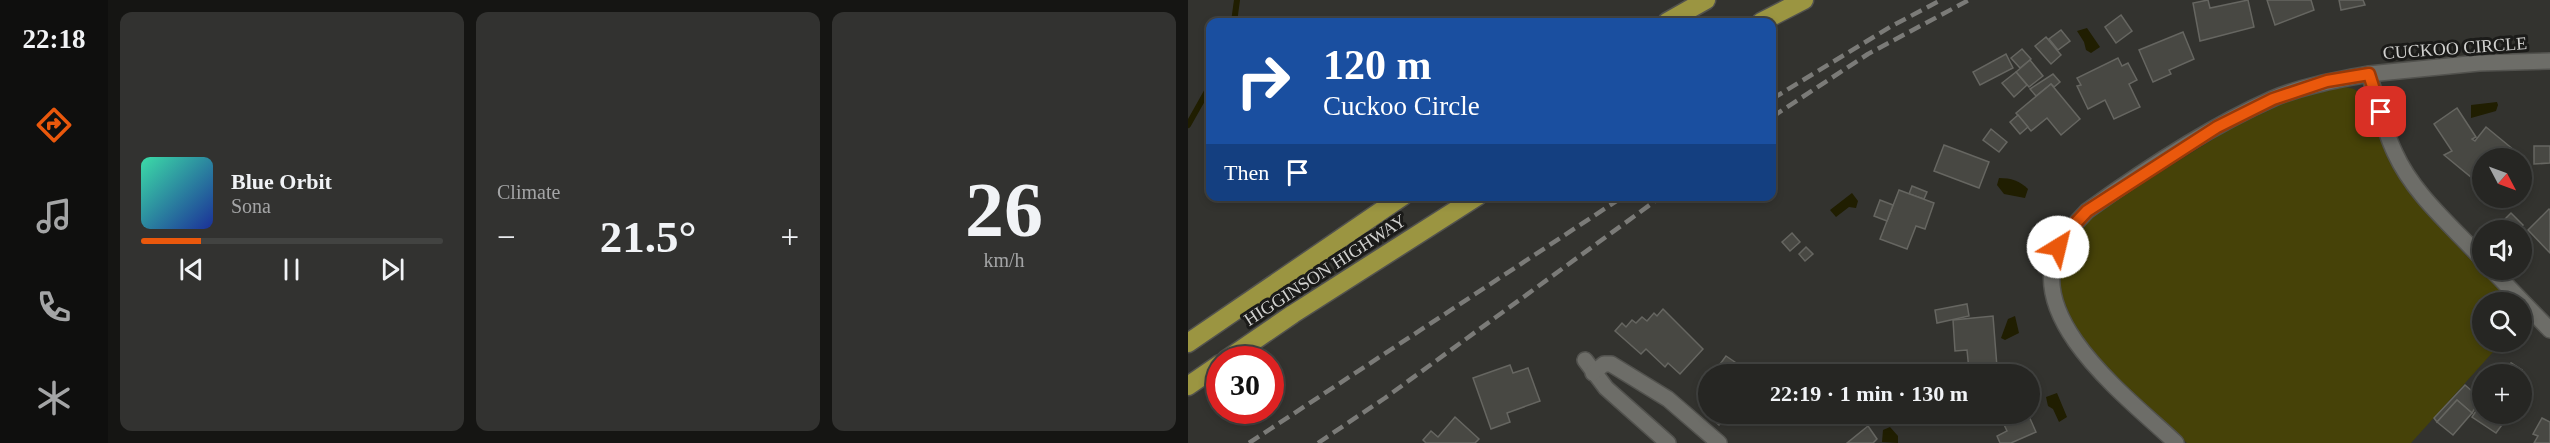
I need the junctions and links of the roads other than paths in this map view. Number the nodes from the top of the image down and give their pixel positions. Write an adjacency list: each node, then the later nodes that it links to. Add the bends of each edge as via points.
1 (1706, 0): 3 (highway)
2 (1804, 0): 4 (highway)
3 (1674, 18)
4 (1769, 18)
5 (2550, 61): 6 (street, CUCKOO CIRCLE, via 2479,63)
6 (2369, 74): 9 (street, CUCKOO CIRCLE, via 2404,170); 18 (street, via 2327,81 2273,99 2217,127 2087,211 2058,247 2052,268 2053,292 2062,320 2075,342)
7 (1396, 201): 12 (highway, HIGGINSON HIGHWAY)
8 (1470, 201): 13 (highway, HIGGINSON HIGHWAY)
9 (2472, 248)
10 (2502, 280): 11 (street)
11 (2550, 330)
12 (1188, 343)
13 (1246, 346)
14 (1206, 374): 15 (highway)
15 (1188, 386)
16 (1668, 443): 17 (street, via 1606,388 1589,366 1611,364 1633,376 1668,399)
17 (1719, 443)
18 (2176, 443)

